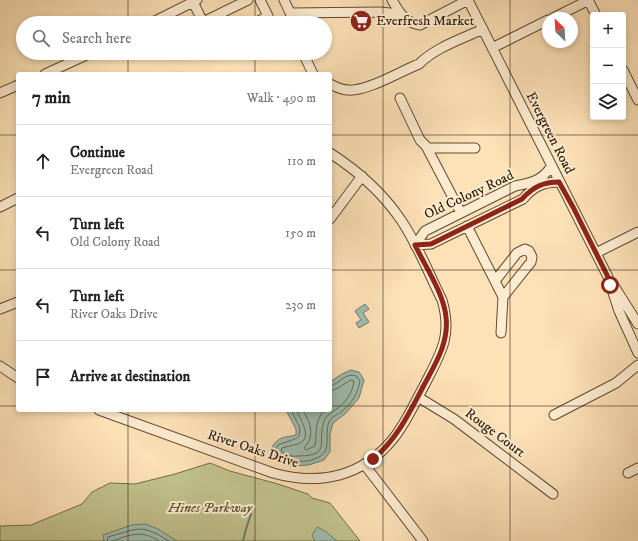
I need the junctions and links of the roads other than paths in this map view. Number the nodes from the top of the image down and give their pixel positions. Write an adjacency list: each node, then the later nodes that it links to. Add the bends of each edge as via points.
1 (248, 0): 14 (street)
2 (260, 0): 15 (street)
3 (284, 0): 10 (street)
4 (392, 0): 11 (street)
5 (468, 0): 11 (street, via 420,24 413,24); 18 (street, Evergreen Road)
6 (589, 0): 8 (street); 9 (street)
7 (195, 1): 12 (street); 13 (street)
8 (565, 12)
9 (595, 12)
10 (290, 13): 11 (street); 16 (street)
11 (400, 14)
12 (165, 16)
13 (201, 16)
14 (215, 16)
15 (268, 16)
16 (292, 16)
17 (542, 23): 19 (street)
18 (483, 28): 19 (street, Evergreen Road); 27 (street, via 424,58 419,64 365,88 349,91)
19 (492, 48): 35 (street, Evergreen Road)
20 (77, 60): 22 (street)
21 (306, 60): 25 (street)
22 (67, 65): 23 (street); 24 (street)
23 (50, 72)
24 (70, 72)
25 (312, 72)
26 (626, 76): 31 (street)
27 (332, 85)
28 (16, 86): 29 (street)
29 (0, 93)
30 (400, 98): 32 (street, via 420,140)
31 (638, 100)
32 (427, 148): 33 (street); 40 (street)
33 (475, 148)
34 (332, 154): 36 (street, River Oaks Drive)
35 (551, 167): 37 (street, Evergreen Road); 40 (street, Old Colony Road, via 545,176 528,184 514,186)
36 (362, 176): 41 (street); 44 (street, River Oaks Drive, via 389,204)
37 (559, 182): 42 (street, Old Colony Road, via 548,182 531,190 522,199); 45 (street, Evergreen Road)
38 (16, 199): 39 (street)
39 (0, 207)
40 (461, 213): 44 (street, Old Colony Road, via 425,231)
41 (332, 216)
42 (467, 226): 44 (street, Old Colony Road, via 431,244); 47 (street)
43 (638, 232): 45 (street)
44 (415, 245): 57 (street, River Oaks Drive, via 442,300 447,326 442,352)
45 (596, 253): 46 (street, Evergreen Road)
46 (608, 277): 51 (street, Evergreen Road); 53 (street, Evergreen Road, via 619,311)
47 (495, 281): 48 (street); 48 (street, via 517,253 525,249 529,251 532,256 531,262)
48 (503, 297): 52 (street)
49 (16, 303): 50 (street)
50 (0, 309)
51 (638, 324)
52 (501, 333)
53 (638, 353)
54 (638, 365): 59 (street, via 616,383)
55 (0, 366): 56 (street)
56 (16, 377)
57 (418, 397): 60 (street, River Oaks Drive, via 394,438 378,455); 63 (street, Rouge Court, via 454,419)
58 (104, 412): 60 (street, River Oaks Drive, via 287,477 308,480 328,478 348,473)
59 (554, 415)
60 (364, 464): 64 (street)
61 (638, 468): 62 (street)
62 (628, 473)
63 (554, 494)
64 (423, 541)

